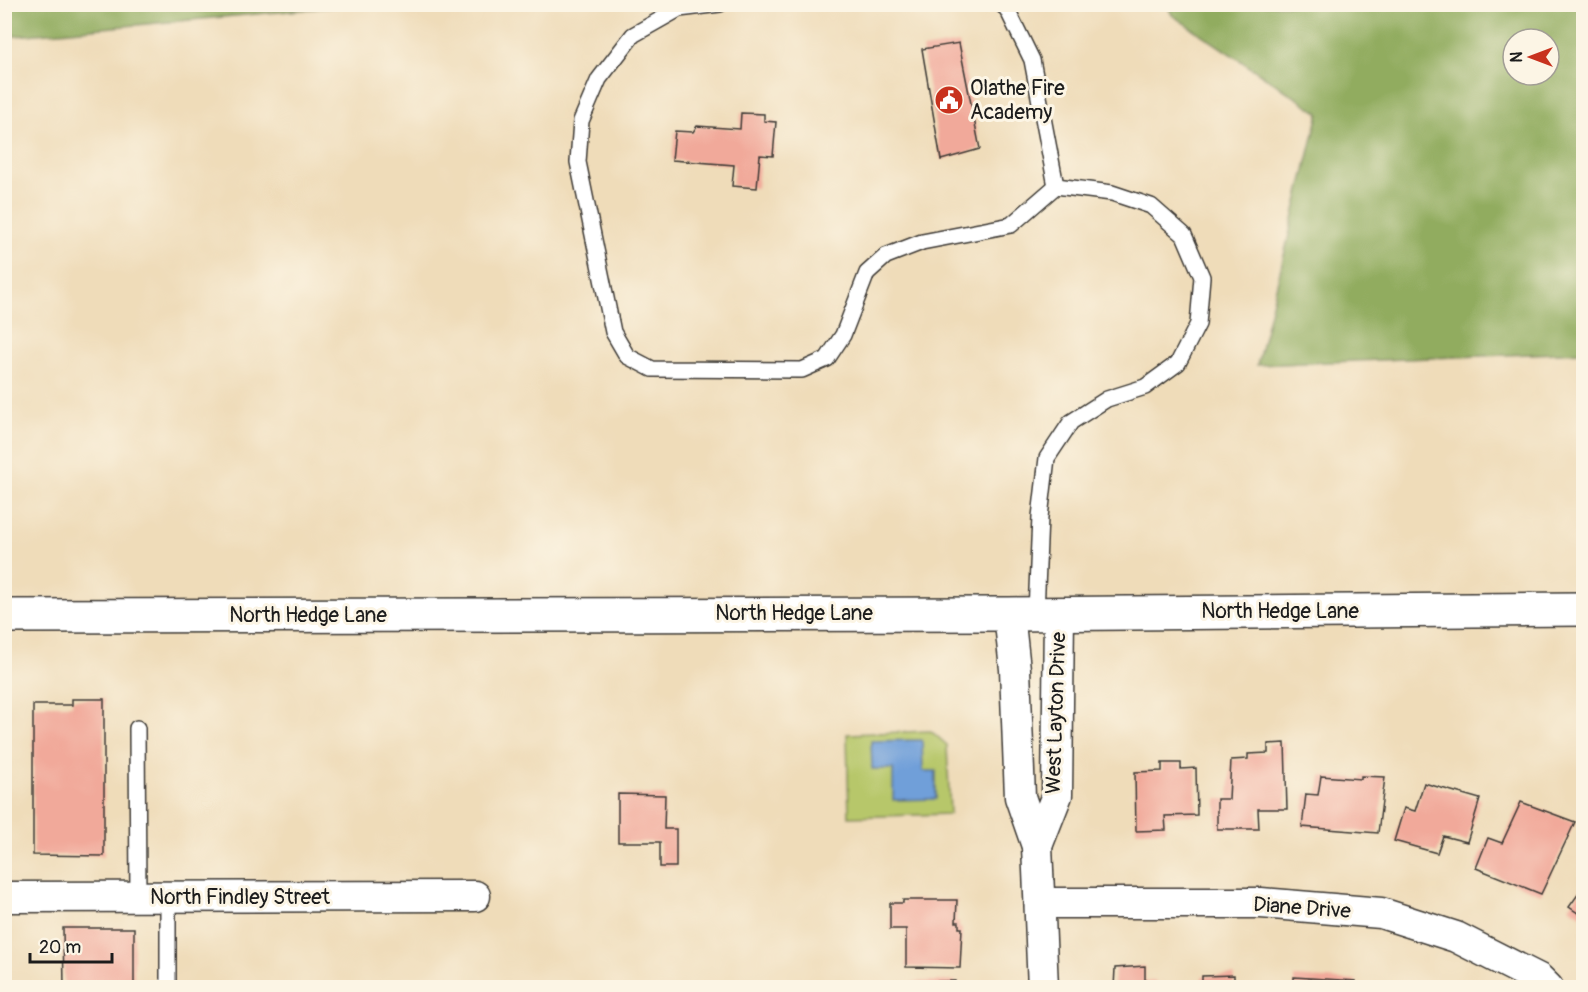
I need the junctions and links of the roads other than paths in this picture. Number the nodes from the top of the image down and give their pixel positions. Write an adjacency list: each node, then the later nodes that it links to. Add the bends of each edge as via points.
1 (720, 4): 3 (lane, via 679,9 633,34 598,79 581,121 578,162 613,332 627,356 652,369 802,370 827,359 843,335 867,273 885,256 922,242 1011,225)
2 (1001, 4): 3 (lane, via 1032,60)
3 (1056, 186): 5 (lane, via 1112,194 1151,206 1184,235 1202,277 1198,324 1178,363 1145,387 1107,399 1071,422 1047,459)
4 (1584, 609): 5 (street, North Hedge Lane)
5 (1035, 613): 6 (street, North Hedge Lane); 8 (street, West Layton Drive, via 1057,795); 8 (street, West Layton Drive, via 1015,669 1020,797)
6 (4, 616)
7 (136, 728): 11 (lane)
8 (1037, 846): 13 (street, West Layton Drive)
9 (475, 896): 12 (street, North Findley Street)
10 (4, 897): 11 (street, North Findley Street)
11 (138, 897): 12 (street, North Findley Street)
12 (168, 897): 14 (lane)
13 (1040, 903): 15 (street, West Layton Drive); 16 (street, Diane Drive, via 1261,903 1381,914 1456,937)
14 (168, 987)
15 (1043, 987)
16 (1548, 987)

